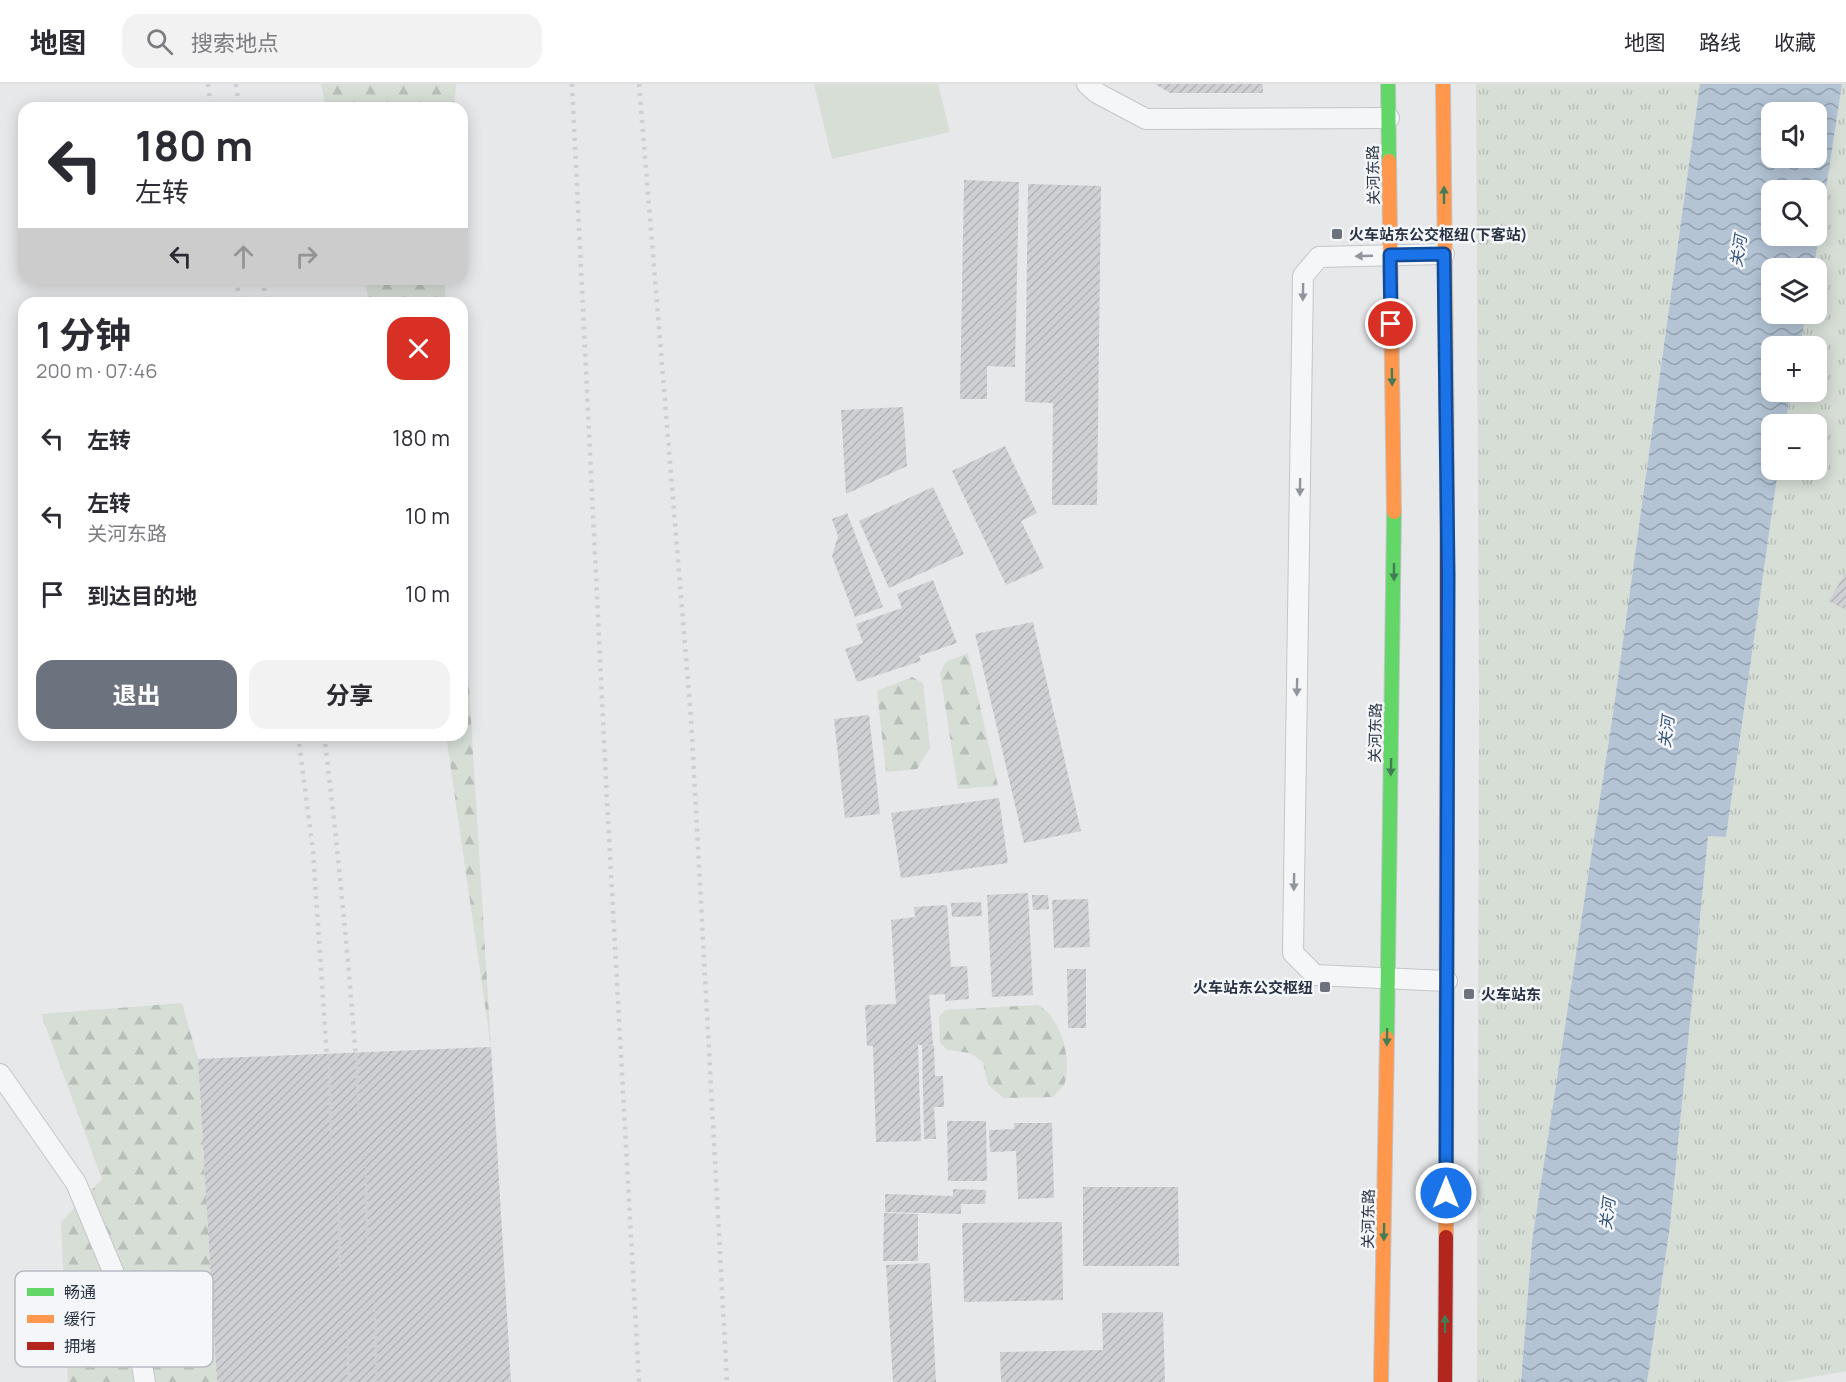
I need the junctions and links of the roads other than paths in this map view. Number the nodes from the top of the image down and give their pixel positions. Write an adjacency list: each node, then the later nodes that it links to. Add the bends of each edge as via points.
1 (1087, 84): 4 (lane, via 1146,119)
2 (1389, 84): 4 (main road, 关河东路)
3 (1443, 84): 5 (main road, one-way to 3)
4 (1389, 118): 6 (main road, 关河东路)
5 (1444, 254): 6 (lane); 8 (main road)
6 (1390, 255): 7 (main road, 关河东路, one-way to 7, via 1395,574); 7 (lane, one-way to 7, via 1319,257 1303,276 1293,953 1315,975)
7 (1388, 979): 8 (lane); 13 (main road, 关河东路, one-way to 13)
8 (1447, 981): 14 (main road, one-way to 8)
9 (0, 1074): 10 (lane, via 76,1183)
10 (113, 1271)
11 (142, 1367): 12 (lane)
12 (145, 1382)
13 (1382, 1382)
14 (1445, 1382)

